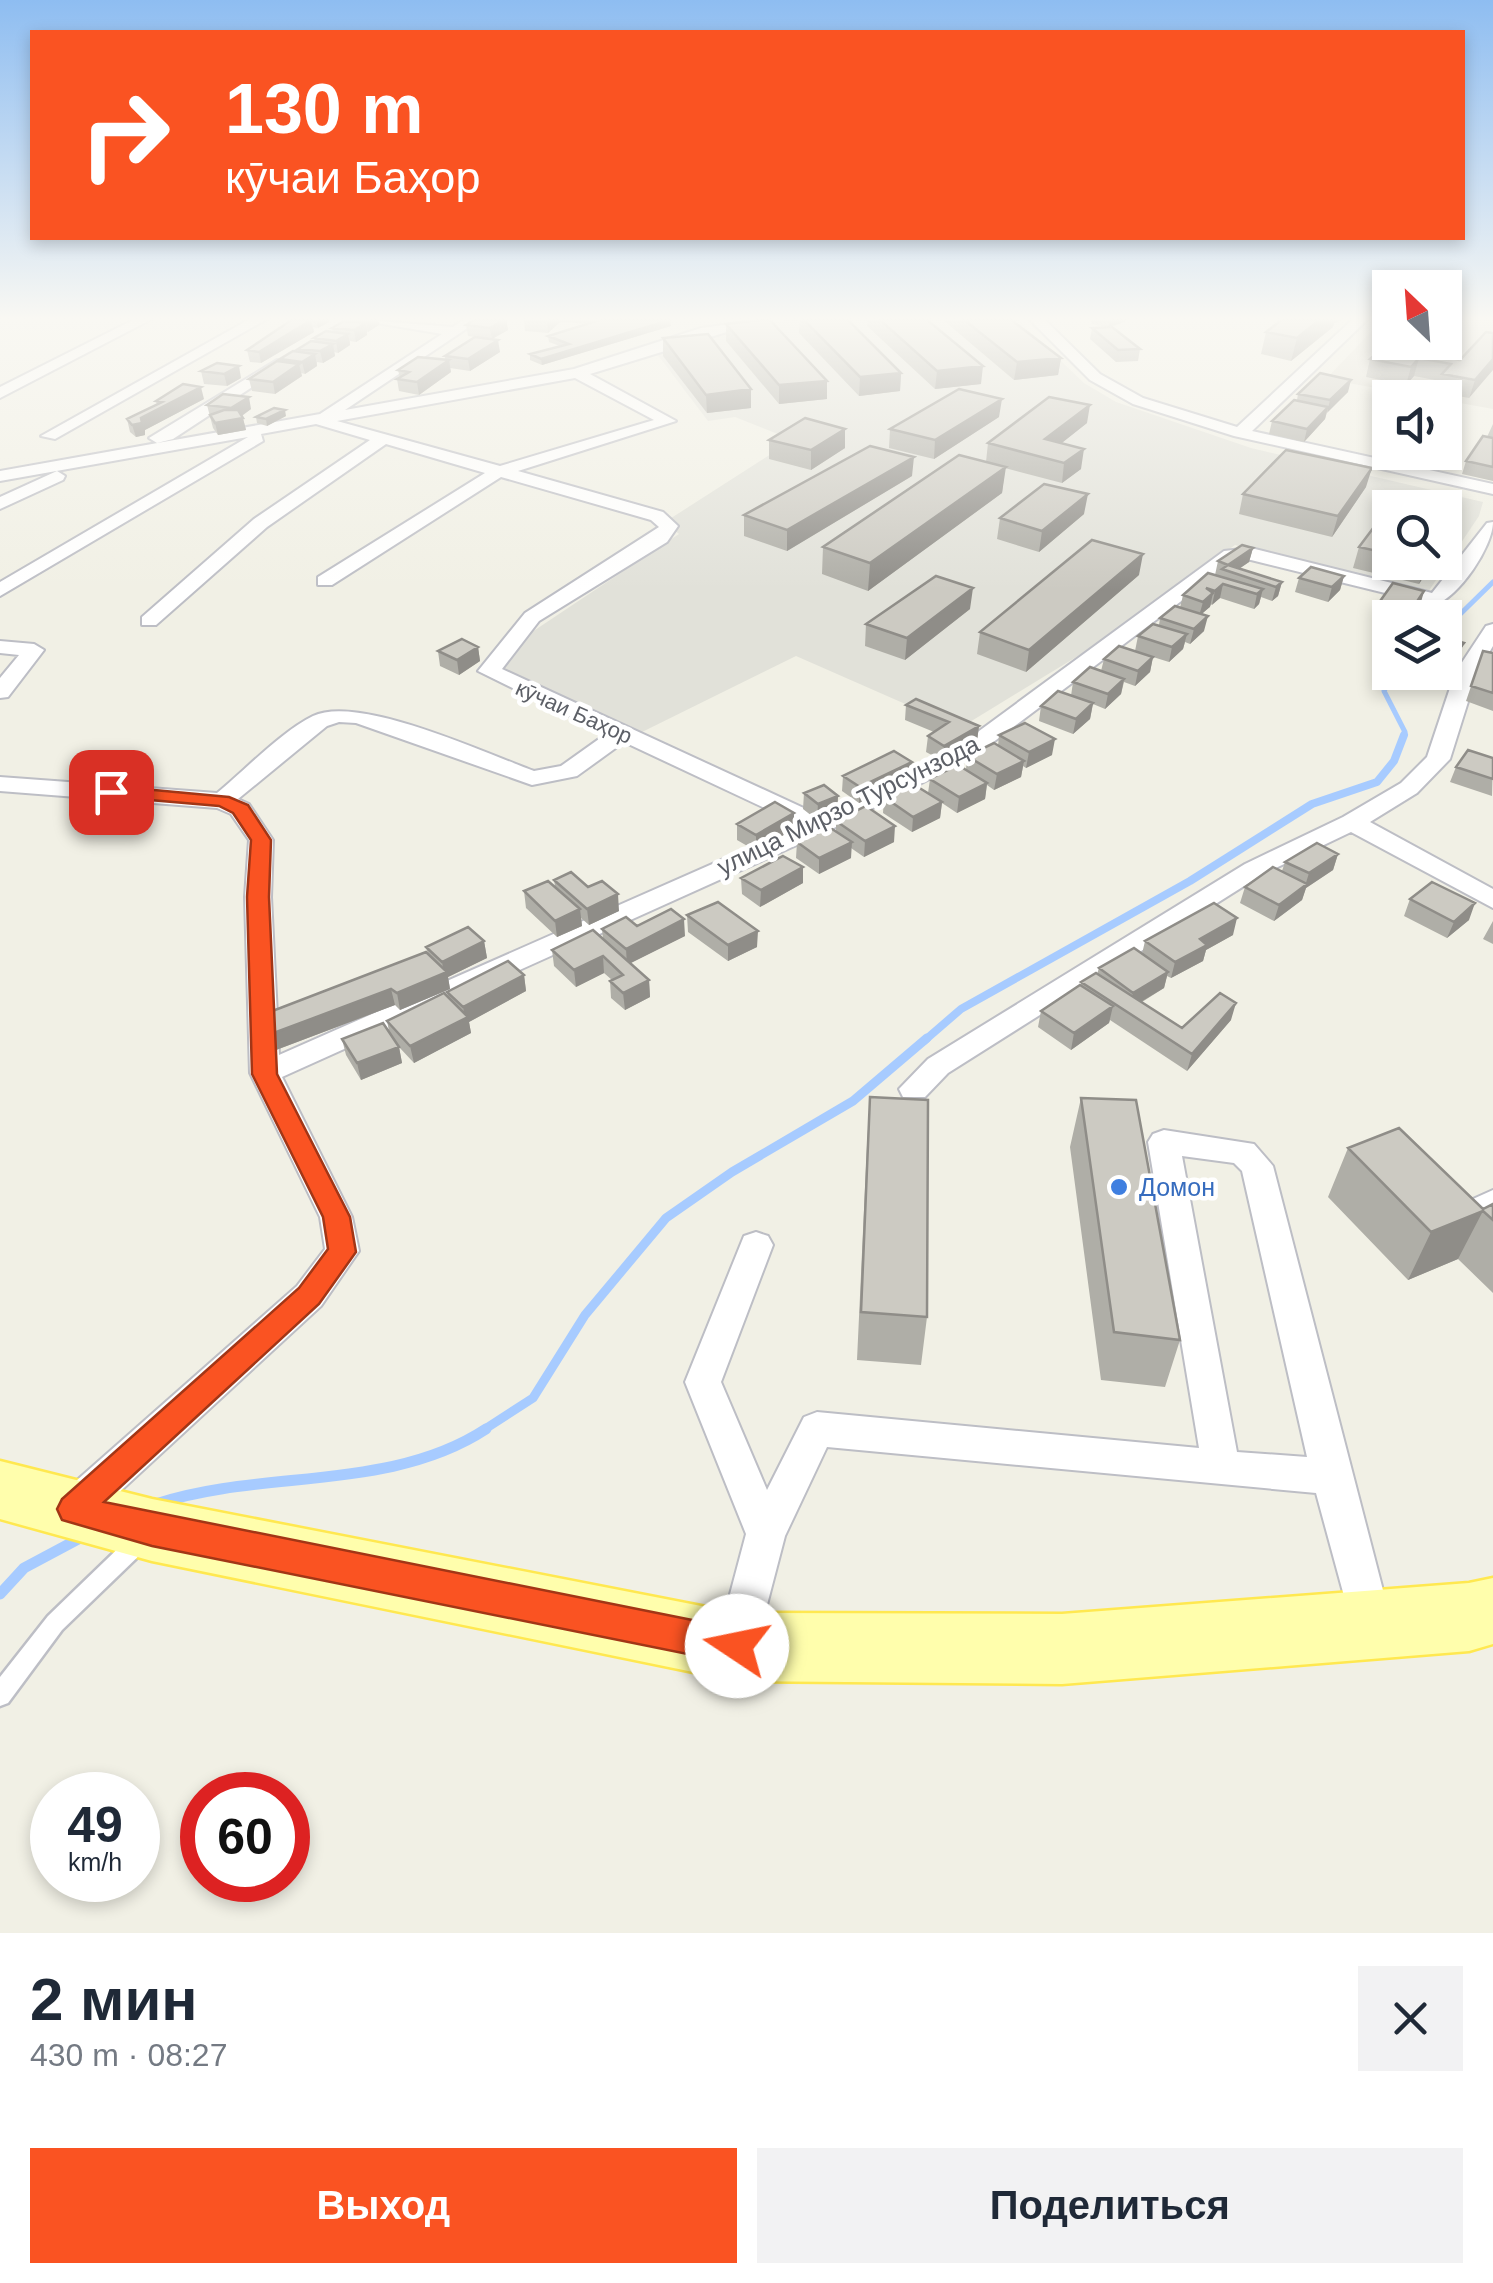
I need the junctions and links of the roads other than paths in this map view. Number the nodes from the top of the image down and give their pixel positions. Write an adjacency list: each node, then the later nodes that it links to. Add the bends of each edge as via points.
1 (97, 409): 11 (street)
2 (209, 409): 12 (street)
3 (334, 409): 8 (street)
4 (377, 409): 8 (street, кӯчаи Баҳор)
5 (644, 409): 15 (street, via 668,422)
6 (1164, 409): 10 (street)
7 (1265, 409): 10 (street)
8 (318, 420): 9 (street, кӯчаи Баҳор); 13 (street, кӯчаи Баҳор)
9 (275, 427): 14 (street, кӯчаи Баҳор); 21 (street, кӯчаи Баҳор)
10 (1240, 433): 17 (street)
11 (49, 436)
12 (152, 439)
13 (384, 440): 15 (street, кӯчаи Баҳор); 22 (street, via 302,490 209,560)
14 (89, 460): 16 (street, кӯчаи Баҳор); 18 (street, кӯчаи Баҳор)
15 (498, 472): 20 (street); 26 (street, кӯчаи Баҳор, via 657,516 669,526 661,538 532,617 489,671)
16 (0, 476)
17 (1493, 489)
18 (0, 504)
19 (1493, 527): 30 (street, улица Мирзо Турсунзода, via 1434,598 1232,554 968,750)
20 (325, 581)
21 (0, 590)
22 (149, 621)
23 (1493, 630): 29 (street, via 1466,673 1438,759 1408,788)
24 (0, 647): 25 (street, via 34,650)
25 (0, 692)
26 (622, 732): 28 (street, via 569,772 532,778 360,716 337,715 319,721); 30 (street, кӯчаи Баҳор)
27 (0, 784): 28 (street)
28 (222, 801): 32 (street, via 240,809 261,840)
29 (1352, 822): 31 (street); 33 (street, via 1254,869 938,1066)
30 (821, 824): 32 (street, улица Мирзо Турсунзода)
31 (1493, 900)
32 (265, 1074): 40 (street, via 336,1217 342,1252)
33 (914, 1089)
34 (1493, 1203): 35 (street)
35 (1456, 1221)
36 (756, 1245): 41 (street, via 703,1382)
37 (1221, 1468): 38 (street); 38 (street, via 1164,1142 1243,1152 1257,1166); 41 (street, via 817,1429)
38 (1332, 1476): 43 (street)
39 (2, 1494): 40 (main road)
40 (111, 1519): 44 (main road); 45 (lane, via 55,1622)
41 (766, 1534): 44 (street)
42 (1493, 1611): 43 (main road)
43 (1371, 1624): 44 (main road, via 1062,1649)
44 (737, 1646)
45 (0, 1695)

